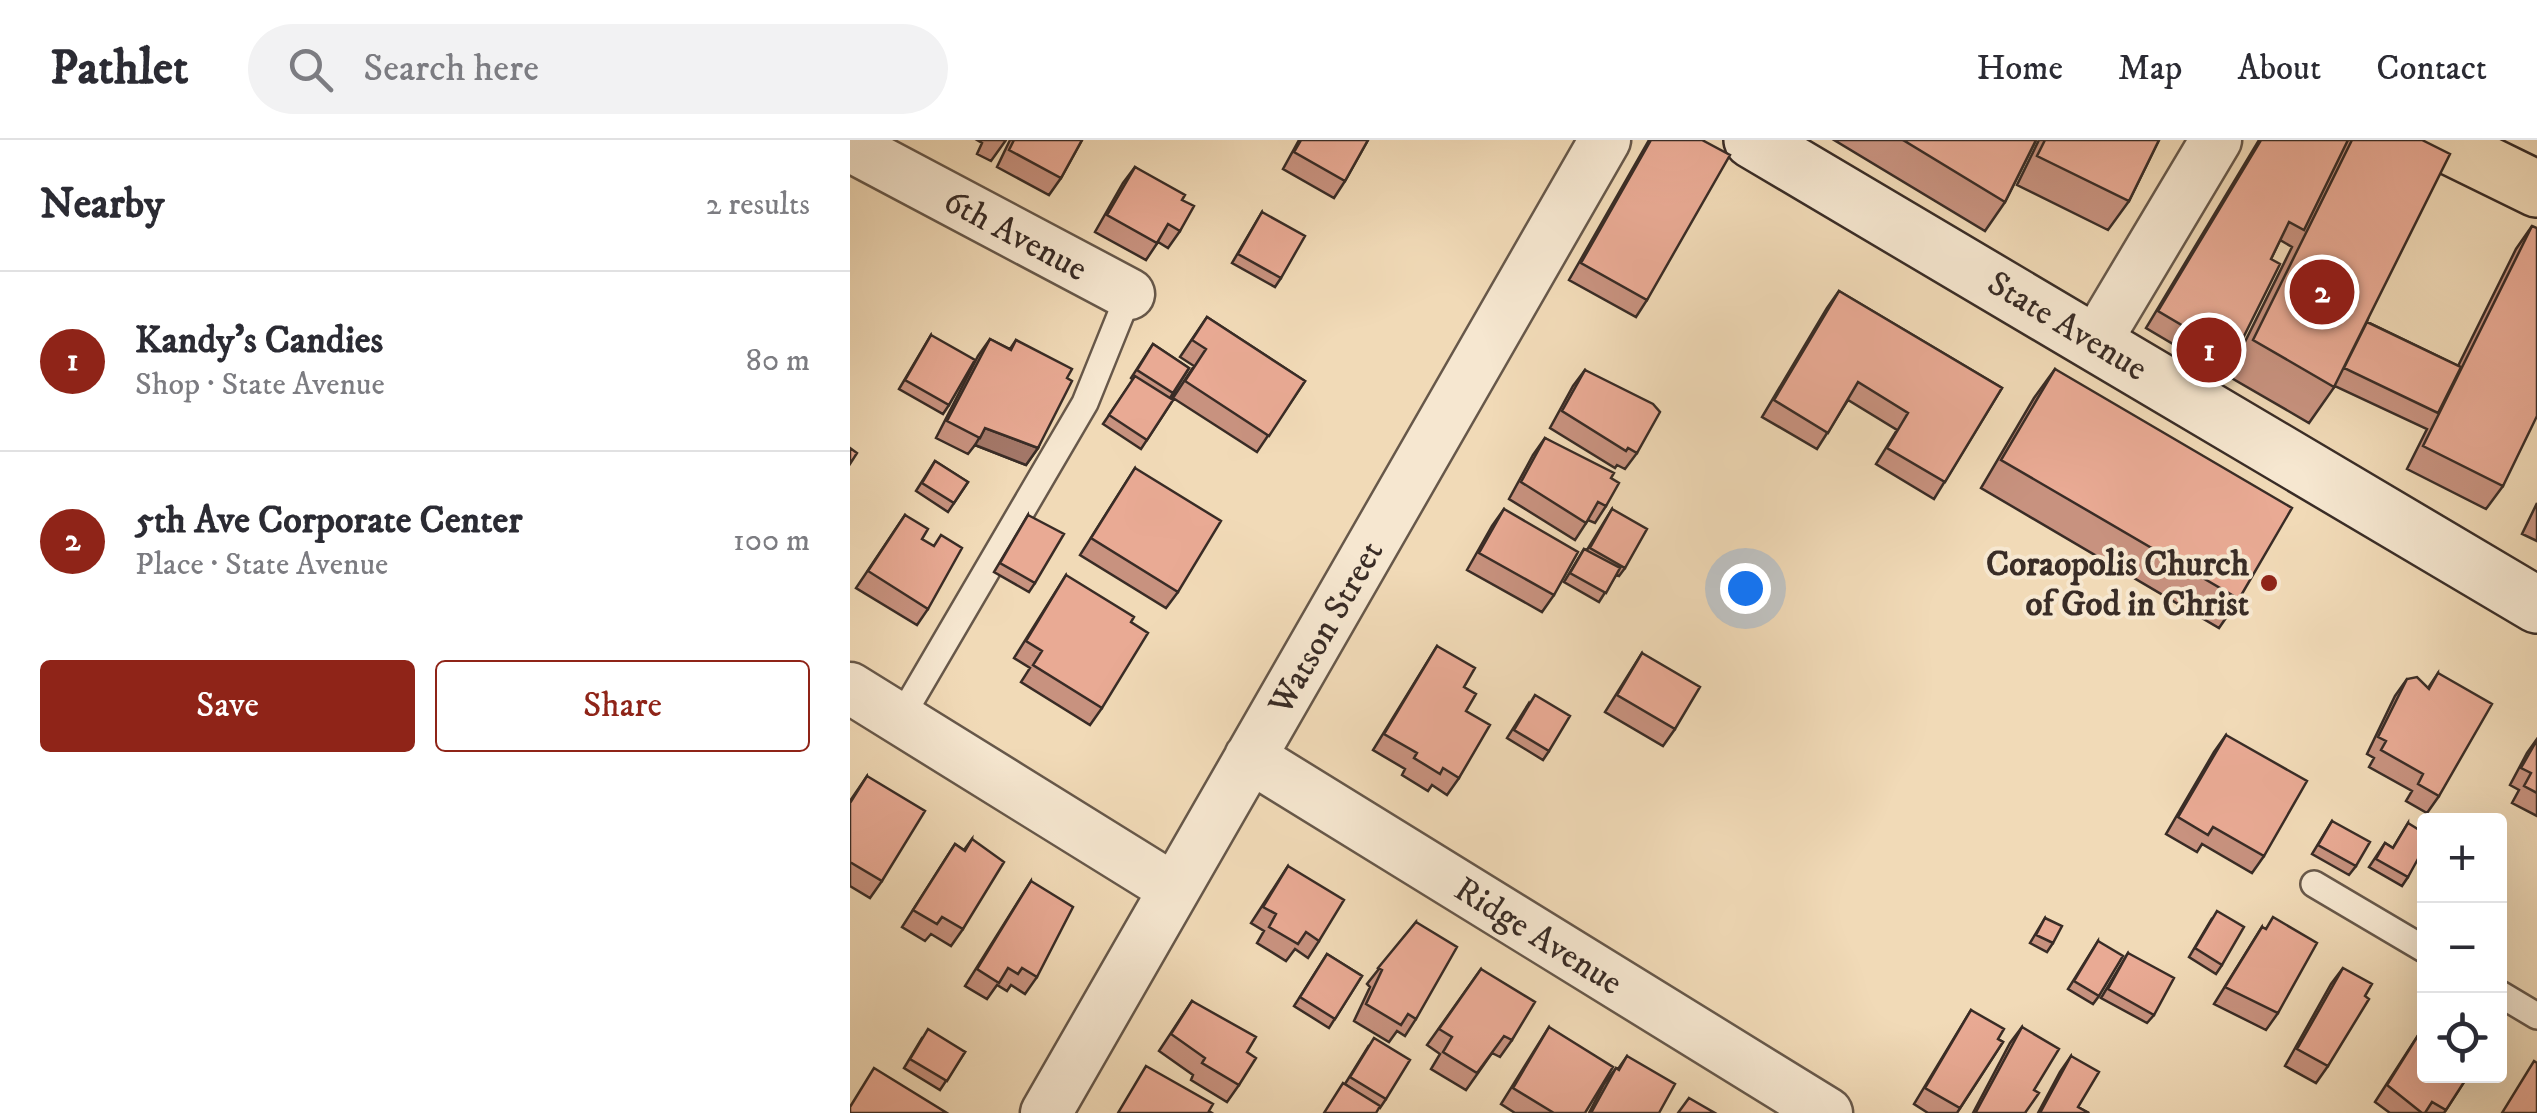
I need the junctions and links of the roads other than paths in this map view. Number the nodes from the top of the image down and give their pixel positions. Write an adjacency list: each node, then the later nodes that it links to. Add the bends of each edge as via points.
1 (1604, 140): 12 (street, Watson Street)
2 (1752, 140): 8 (street, State Avenue)
3 (2216, 140): 8 (street)
4 (2437, 140): 6 (main road)
5 (850, 146): 7 (street, 6th Avenue)
6 (2537, 189)
7 (1129, 294): 11 (lane, via 1084,403)
8 (2096, 341): 9 (street, State Avenue)
9 (2537, 605)
10 (850, 688): 11 (street)
11 (900, 719): 14 (street)
12 (1250, 758): 14 (street, Watson Street); 19 (street, Ridge Avenue)
13 (2314, 884): 15 (lane)
14 (1174, 889): 18 (street, Watson Street)
15 (2417, 945)
16 (2507, 998): 17 (lane)
17 (2537, 1016)
18 (1046, 1113)
19 (1827, 1113)

